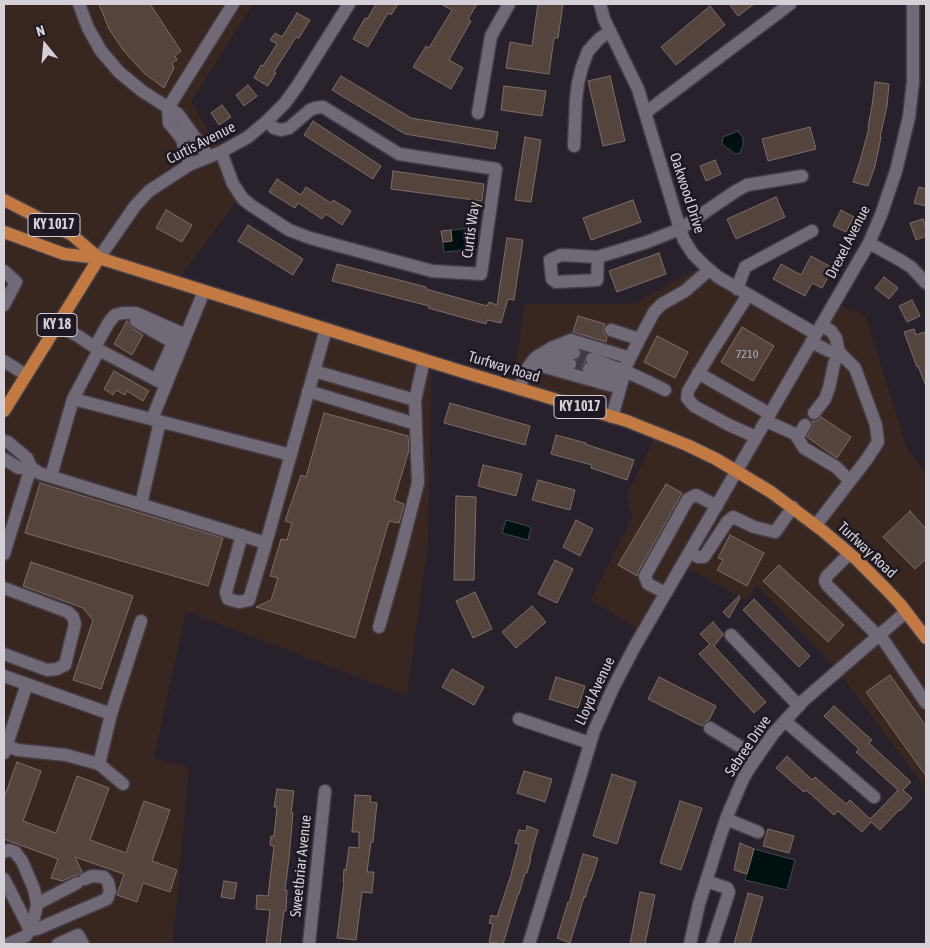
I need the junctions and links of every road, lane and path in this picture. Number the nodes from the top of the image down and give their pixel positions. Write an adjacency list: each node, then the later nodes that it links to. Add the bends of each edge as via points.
1 (79, 4): 10 (street, via 101,51 119,72)
2 (234, 4): 10 (street)
3 (349, 4): 13 (street, Curtis Avenue, via 298,86)
4 (509, 4): 11 (street, via 491,36)
5 (600, 4): 8 (street, Oakwood Drive)
6 (790, 4): 12 (street)
7 (913, 4): 9 (street, Drexel Avenue)
8 (610, 31): 12 (street, Oakwood Drive, via 638,88); 14 (street, via 588,51 582,67 576,99)
9 (920, 38): 22 (street, Drexel Avenue, via 903,145)
10 (168, 108): 15 (street, via 178,114); 16 (street, via 169,123 182,140)
11 (478, 113)
12 (646, 113): 19 (street, Oakwood Drive)
13 (268, 121): 15 (street, Curtis Avenue, via 248,137); 15 (street, Curtis Way, via 274,128 289,128 310,110 323,107 399,154 496,169 481,274 432,271 289,230 243,199)
14 (574, 146)
15 (215, 155): 16 (street, Curtis Avenue)
16 (190, 165): 24 (street, Curtis Avenue, via 140,200)
17 (802, 176): 19 (street, via 747,186)
18 (4, 200): 24 (main road, Turfway Road / KY 1017, via 72,235)
19 (680, 230): 23 (street); 25 (street, Oakwood Drive, via 693,254)
20 (812, 231): 29 (street, via 745,267)
21 (4, 232): 24 (main road, Turfway Road / KY 1017, via 64,254)
22 (869, 243): 27 (street, via 900,260); 34 (street, Drexel Avenue)
23 (598, 257)
24 (99, 258): 28 (main road, Turfway Road / KY 1017); 31 (main road, KY 18)
25 (709, 270): 29 (street, Oakwood Drive); 35 (street, via 685,292 662,304)
26 (4, 271): 30 (street, via 16,282)
27 (926, 284)
28 (204, 291): 32 (main road, Turfway Road / KY 1017); 36 (street)
29 (742, 292): 34 (street, Oakwood Drive); 46 (street)
30 (4, 305)
31 (57, 324): 38 (street); 47 (main road, KY 18)
32 (326, 329): 42 (main road, Turfway Road / KY 1017); 45 (street)
33 (611, 330): 35 (street)
34 (816, 334): 39 (street, via 829,351); 39 (street, via 831,331); 58 (street, Drexel Avenue)
35 (639, 339): 40 (street)
36 (180, 342): 38 (street, via 136,314 123,313 115,315 109,322); 49 (street)
37 (553, 347): 40 (street, via 571,340); 41 (street); 41 (street, via 572,358)
38 (97, 348): 49 (street); 53 (street)
39 (839, 352): 56 (street, via 825,399); 70 (street, via 855,368 876,425 878,442)
40 (630, 358): 48 (street)
41 (535, 359): 48 (street); 50 (street)
42 (424, 360): 50 (main road, Turfway Road / KY 1017); 54 (street)
43 (4, 361): 47 (street)
44 (590, 364): 48 (street)
45 (314, 372): 52 (street); 54 (street)
46 (698, 373): 58 (street); 63 (street, via 687,398 694,406)
47 (26, 375): 55 (main road, KY 18)
48 (622, 380): 51 (street); 57 (street)
49 (161, 383): 59 (street)
50 (518, 389): 57 (main road, Turfway Road / KY 1017)
51 (665, 390)
52 (308, 391): 60 (street); 65 (street)
53 (73, 399): 59 (street); 69 (street)
54 (414, 400): 60 (street)
55 (4, 411)
56 (814, 413)
57 (612, 417): 68 (main road, Turfway Road / KY 1017, via 679,442)
58 (768, 417): 62 (street); 63 (street, Drexel Avenue)
59 (156, 420): 65 (street); 71 (street)
60 (416, 424): 84 (street, via 418,483)
61 (805, 425): 62 (street, via 800,433)
62 (795, 434): 70 (street, via 804,448 836,467)
63 (756, 438): 68 (street, Drexel Avenue)
64 (4, 441): 67 (street, via 27,458)
65 (290, 455): 76 (street)
66 (4, 459): 67 (street, via 19,468)
67 (31, 467): 69 (street); 78 (street)
68 (736, 471): 72 (street, Lloyd Avenue); 73 (main road, Turfway Road / KY 1017)
69 (51, 476): 71 (street)
70 (850, 481): 74 (street)
71 (141, 504): 75 (street)
72 (717, 506): 77 (street, Lloyd Avenue); 81 (street, via 696,495 688,499 645,576 648,584)
73 (793, 507): 74 (main road, Turfway Road / KY 1017); 77 (street, via 775,532 733,517 704,557)
74 (816, 525): 79 (main road, Turfway Road / KY 1017)
75 (242, 535): 76 (street); 76 (street, via 226,592 228,599 250,600)
76 (266, 543)
77 (690, 552): 81 (street, Lloyd Avenue)
78 (4, 554)
79 (849, 554): 82 (main road, Turfway Road / KY 1017, via 886,588); 86 (street, via 825,580)
80 (4, 588): 88 (street, via 68,612 75,624 65,665 57,669 47,670)
81 (666, 593): 98 (street, Lloyd Avenue, via 612,688)
82 (906, 612): 86 (street, Sebree Drive); 87 (main road, Turfway Road / KY 1017)
83 (141, 621): 93 (street)
84 (379, 627)
85 (732, 635): 92 (street)
86 (879, 635): 91 (street); 92 (street, Sebree Drive)
87 (926, 638)
88 (4, 654)
89 (4, 676): 90 (street)
90 (27, 684): 93 (street); 97 (street)
91 (926, 703)
92 (799, 706): 95 (street, Sebree Drive)
93 (110, 714): 101 (street)
94 (519, 719): 98 (street)
95 (785, 721): 100 (street, Sebree Drive); 104 (street)
96 (710, 728): 100 (street)
97 (8, 732): 99 (street)
98 (590, 743): 116 (street, Lloyd Avenue)
99 (5, 750): 101 (street, via 66,755)
100 (757, 757): 105 (street, Sebree Drive)
101 (99, 764): 102 (street)
102 (123, 784)
103 (325, 792): 115 (street, Sweetbriar Avenue)
104 (874, 797)
105 (726, 819): 106 (street); 109 (street, Sebree Drive)
106 (758, 832)
107 (4, 852): 110 (street, via 16,852 22,861)
108 (4, 880): 111 (street)
109 (706, 881): 117 (street, Sebree Drive); 118 (street, via 729,892)
110 (37, 904): 111 (street); 111 (street, via 92,876 104,877 108,882 110,891 107,899 38,930)
111 (30, 930): 112 (street, via 26,936)
112 (8, 944)
113 (58, 944): 114 (street, via 78,935)
114 (83, 944)
115 (310, 944)
116 (529, 944)
117 (690, 944)
118 (712, 944)

